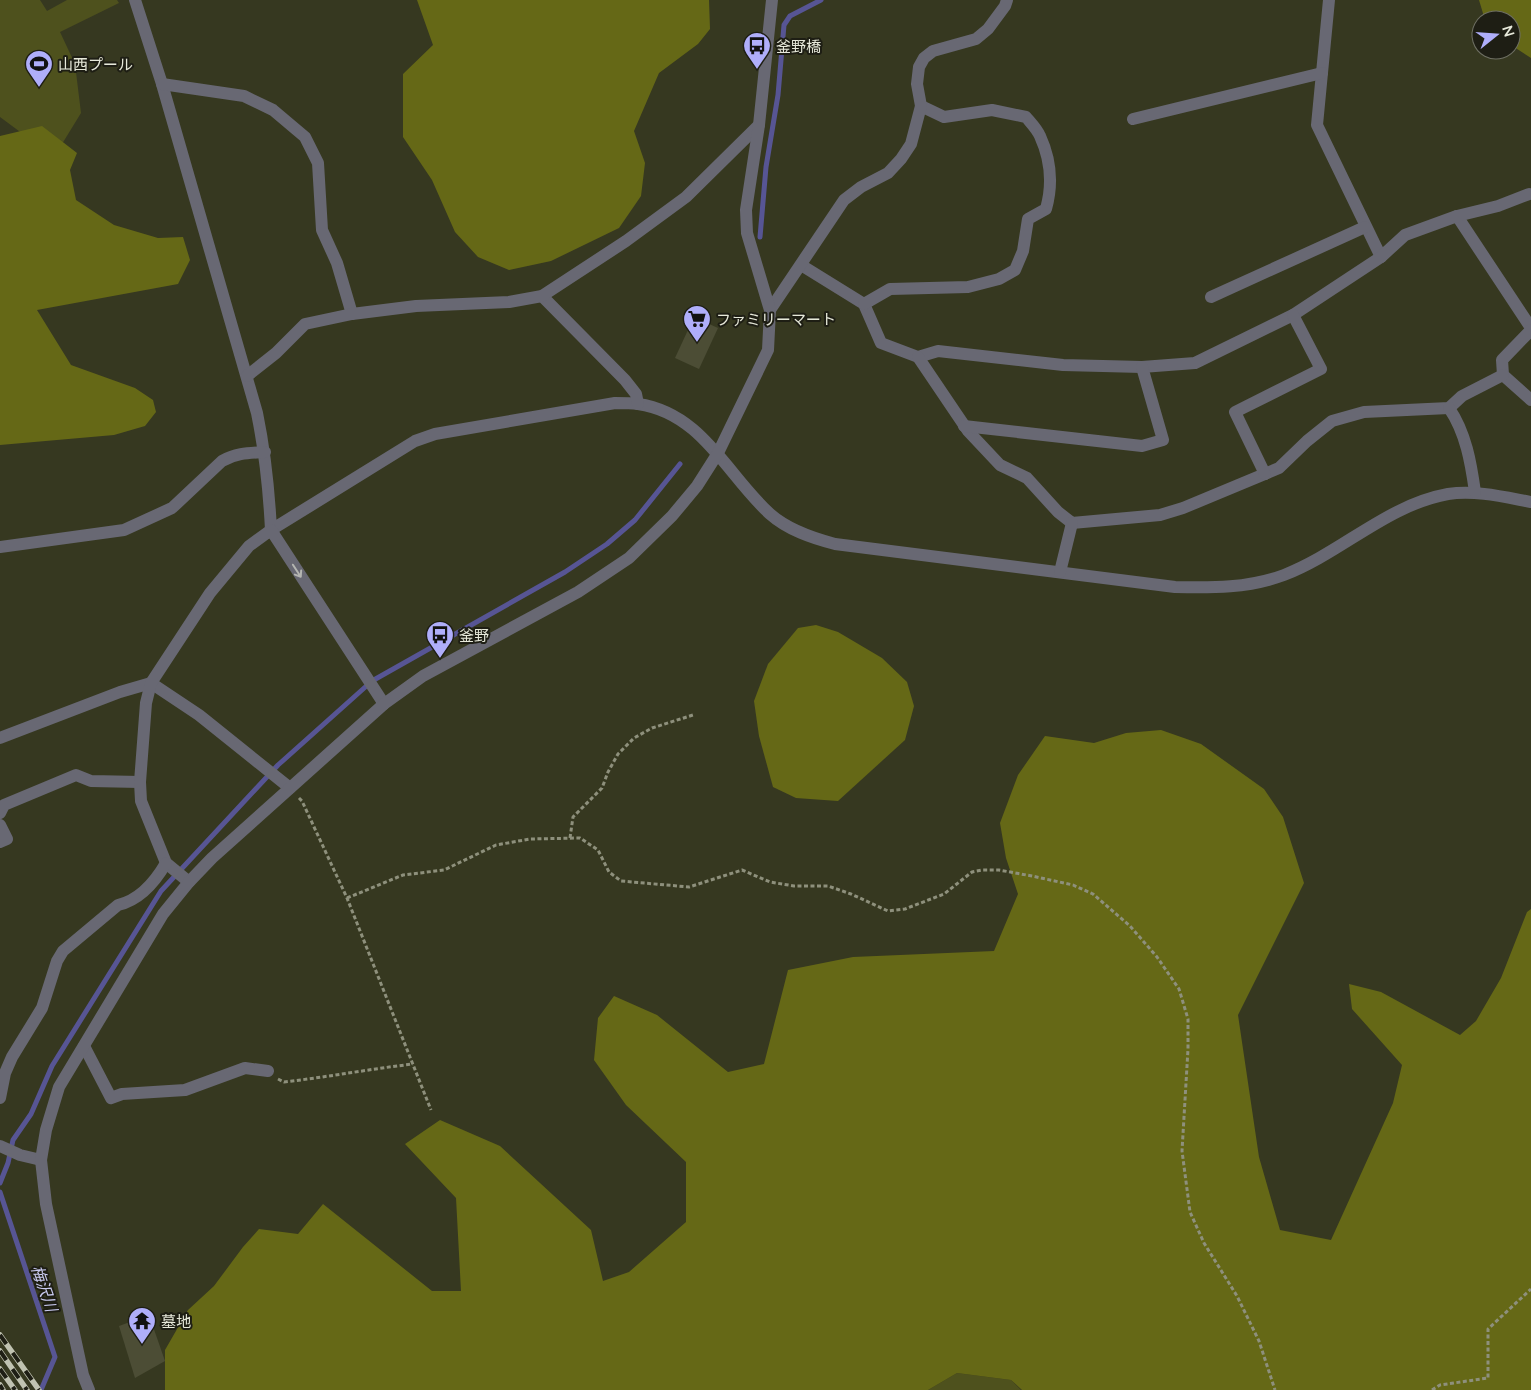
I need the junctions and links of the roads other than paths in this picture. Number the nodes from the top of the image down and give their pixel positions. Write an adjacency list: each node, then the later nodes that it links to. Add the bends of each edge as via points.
1 (135, 0): 6 (street)
2 (772, 0): 9 (street)
3 (1007, 0): 7 (street, via 988,28 976,39 934,51 924,58 916,84)
4 (1330, 0): 5 (street)
5 (1322, 73): 8 (street); 12 (street, via 1317,125)
6 (162, 84): 19 (street, via 244,96 273,110 305,137 318,163 322,230 337,263); 25 (street)
7 (922, 106): 14 (street, via 911,144 901,159 888,172 844,200); 17 (street, via 944,117 992,110 1026,117 1040,134 1051,171 1046,209 1028,218 1023,251 1015,270 999,279 968,287 890,289)
8 (1133, 119)
9 (759, 126): 15 (street, via 686,197); 18 (street, via 746,210 747,233)
10 (1529, 194): 11 (street)
11 (1457, 216): 13 (street, via 1405,235); 21 (street)
12 (1365, 227): 13 (street); 16 (street)
13 (1381, 257): 20 (street)
14 (801, 265): 17 (street); 18 (street)
15 (542, 296): 19 (street, via 509,302 416,306); 27 (street, via 625,380 636,394)
16 (1211, 297)
17 (864, 304): 22 (street, via 881,343)
18 (770, 310): 31 (street, via 768,350)
19 (352, 314): 25 (street, via 305,324)
20 (1293, 315): 23 (street, via 1195,362); 32 (street, via 1321,369 1235,412)
21 (1531, 329): 24 (street, via 1502,360)
22 (918, 357): 23 (street, via 938,351 1063,365); 29 (street)
23 (1142, 367): 29 (street, via 1163,440 1142,446)
24 (1503, 375): 26 (street); 28 (street, via 1462,396)
25 (247, 376): 30 (street)
26 (1531, 400)
27 (638, 404): 31 (street, via 667,412 698,432); 36 (street, via 615,403 430,435 415,441)
28 (1449, 408): 32 (street, via 1364,412 1332,421 1279,468); 33 (street, via 1459,423)
29 (964, 426): 35 (street, via 1000,465 1027,478)
30 (265, 452): 36 (street); 37 (street, via 231,456 172,508 124,530)
31 (718, 453): 38 (street, via 771,514 812,539); 40 (street, via 672,516 629,558 578,592)
32 (1265, 474): 35 (street, via 1160,515)
33 (1475, 492): 34 (street); 38 (street, via 1449,494 1402,509 1311,562 1260,582 1211,588 1175,587)
34 (1531, 502)
35 (1072, 523): 38 (street)
36 (271, 530): 39 (street, via 248,546 231,566); 40 (street, one-way to 40)
37 (0, 548)
38 (1060, 572)
39 (151, 683): 41 (street); 42 (street, via 146,703); 43 (street, via 199,715)
40 (381, 699): 43 (street)
41 (0, 738)
42 (140, 782): 44 (street, via 91,780 76,775 4,805); 47 (street, via 141,801)
43 (286, 785): 48 (street)
44 (0, 813)
45 (0, 825): 46 (street, via 7,839)
46 (0, 842)
47 (169, 866): 48 (street); 51 (street, via 154,883 128,902 118,905 63,952 42,1008 5,1073)
48 (186, 880): 49 (street)
49 (84, 1046): 50 (street, via 111,1098 122,1094 184,1090 245,1068); 53 (street, via 59,1087)
50 (268, 1071)
51 (0, 1098)
52 (1, 1146): 53 (street)
53 (41, 1160): 54 (street, via 46,1204)
54 (89, 1390)

